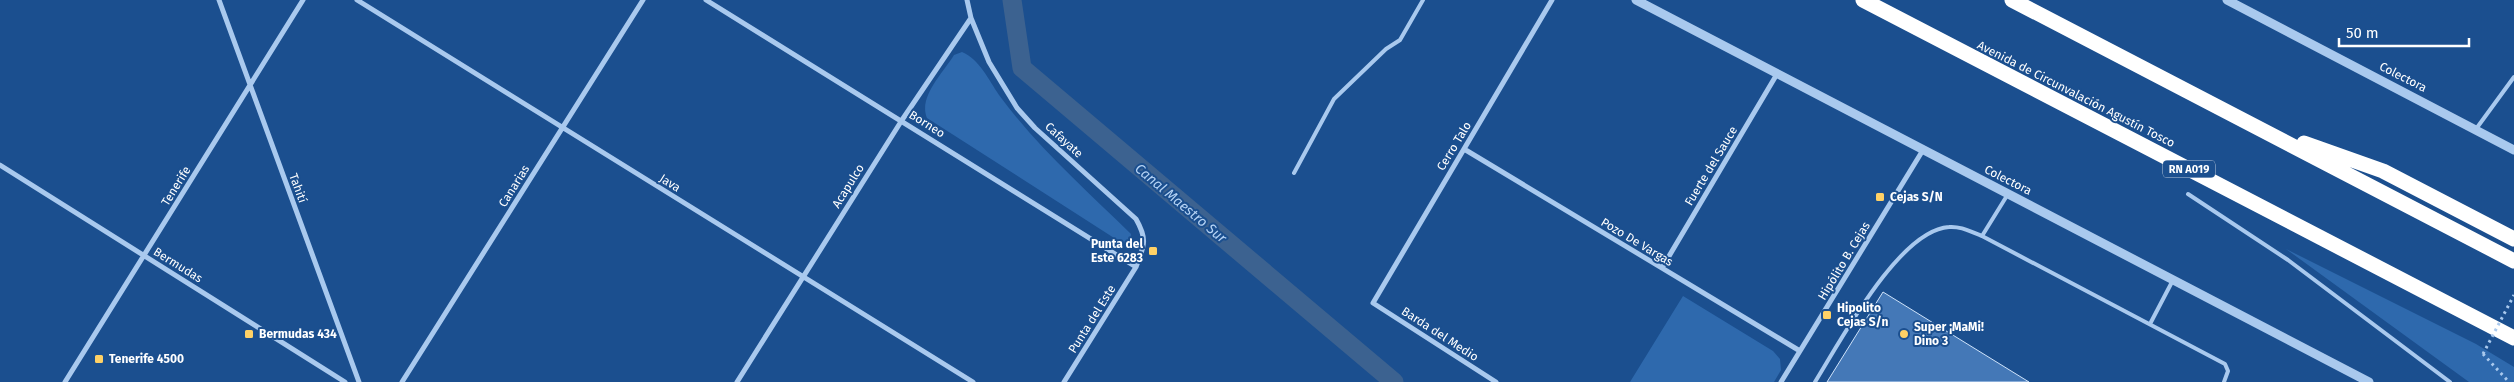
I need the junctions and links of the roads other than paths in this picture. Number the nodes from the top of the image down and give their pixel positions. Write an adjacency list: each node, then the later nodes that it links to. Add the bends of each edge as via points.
1 (219, 0): 16 (street, Tahití)
2 (303, 0): 16 (street, Tenerife)
3 (357, 0): 19 (street, Java)
4 (643, 0): 19 (street, Canarias)
5 (706, 0): 17 (street, Borneo)
6 (967, 0): 13 (street)
7 (1423, 0): 25 (lane, via 1400,40 1386,49 1334,99)
8 (1552, 0): 21 (street, Cerro Talo)
9 (1636, 0): 14 (street, Colectora)
10 (1863, 0): 38 (highway, Avenida de Circunvalación Agustín Tosco / RN A019)
11 (2012, 0): 18 (highway)
12 (2227, 0): 20 (street, Colectora)
13 (971, 18): 17 (street, Acapulco); 32 (street, Cafayate, via 989,62 1016,108 1136,219 1144,233 1144,247)
14 (1777, 74): 22 (street, Colectora); 33 (street, Fuerte del Sauce)
15 (2514, 77): 20 (lane)
16 (250, 86): 30 (street, Tenerife); 42 (street, Tahití)
17 (902, 120): 32 (street, Borneo); 34 (street, Acapulco)
18 (2246, 121): 29 (highway, via 2383,171); 31 (highway)
19 (562, 128): 34 (street, Java); 43 (street, Canarias)
20 (2476, 129): 23 (street, Colectora)
21 (1464, 150): 33 (street, Pozo De Vargas); 36 (street, Cerro Talo)
22 (1923, 150): 26 (street, Colectora); 39 (street, Hipólito B. Cejas)
23 (2514, 150)
24 (0, 164): 30 (street, Bermudas)
25 (1294, 173)
26 (2008, 194): 28 (lane); 35 (street, Colectora)
27 (2188, 194): 52 (lane, via 2288,260)
28 (1982, 236): 37 (lane); 49 (lane, via 1948,227 1917,241 1891,267 1870,295)
29 (2514, 239)
30 (144, 255): 40 (street, Tenerife); 41 (street, Bermudas)
31 (2514, 261)
32 (1136, 267): 46 (street, Punta del Este)
33 (1662, 268): 39 (street, Pozo De Vargas)
34 (803, 277): 44 (street, Acapulco); 45 (street, Java)
35 (2174, 280): 37 (lane); 51 (street, Colectora)
36 (1373, 303): 47 (street, Barda del Medio)
37 (2150, 324): 50 (lane, via 2225,364 2228,376)
38 (2514, 338)
39 (1800, 351): 48 (street, Hipólito B. Cejas)
40 (66, 382)
41 (345, 382)
42 (359, 382)
43 (402, 382)
44 (737, 382)
45 (973, 382)
46 (1064, 382)
47 (1496, 382)
48 (1781, 382)
49 (1815, 382)
50 (2224, 382)
51 (2369, 382)
52 (2450, 382)

